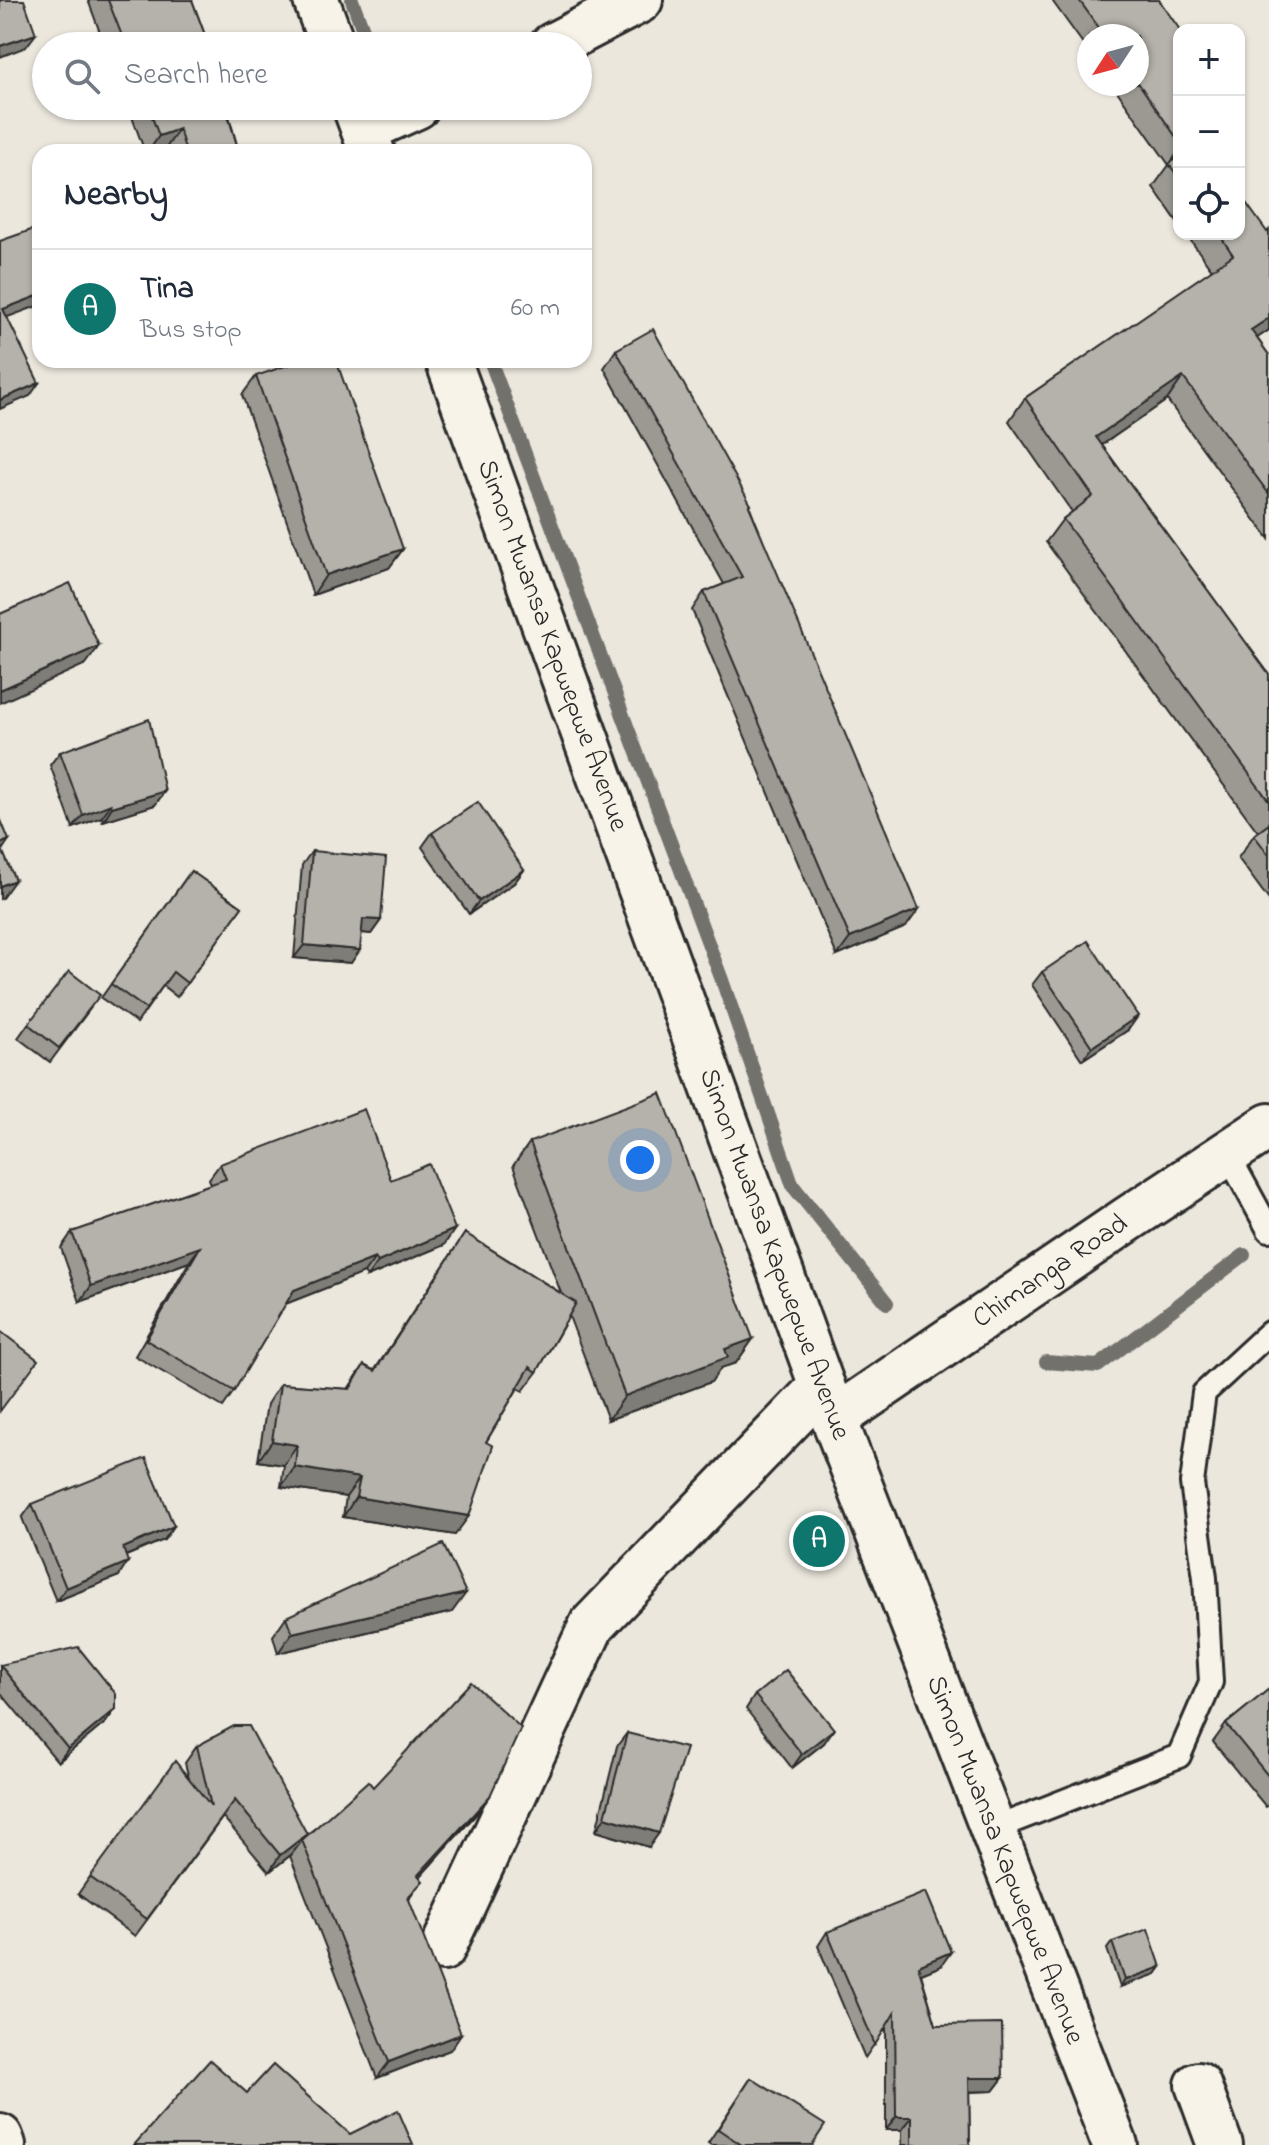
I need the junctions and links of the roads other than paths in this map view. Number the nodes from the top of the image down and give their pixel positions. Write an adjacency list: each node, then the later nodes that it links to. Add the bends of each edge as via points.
1 (316, 0): 3 (main road)
2 (640, 0): 4 (main road)
3 (328, 32)
4 (579, 32)
5 (385, 120): 6 (main road)
6 (364, 129)
7 (451, 368): 12 (main road, Simon Mwansa Kapwepwe Avenue)
8 (1269, 1126): 9 (main road, Chimanga Road)
9 (1227, 1153): 10 (lane); 12 (main road, Chimanga Road)
10 (1269, 1230)
11 (1269, 1333): 13 (lane, via 1204,1393 1192,1483 1211,1682 1179,1756)
12 (828, 1403): 13 (main road, Simon Mwansa Kapwepwe Avenue); 14 (main road, Chimanga Road, via 592,1625)
13 (993, 1829): 18 (main road, Simon Mwansa Kapwepwe Avenue)
14 (443, 1948)
15 (1198, 2085): 19 (main road)
16 (0, 2137): 17 (main road)
17 (3, 2145)
18 (1115, 2145)
19 (1220, 2145)

